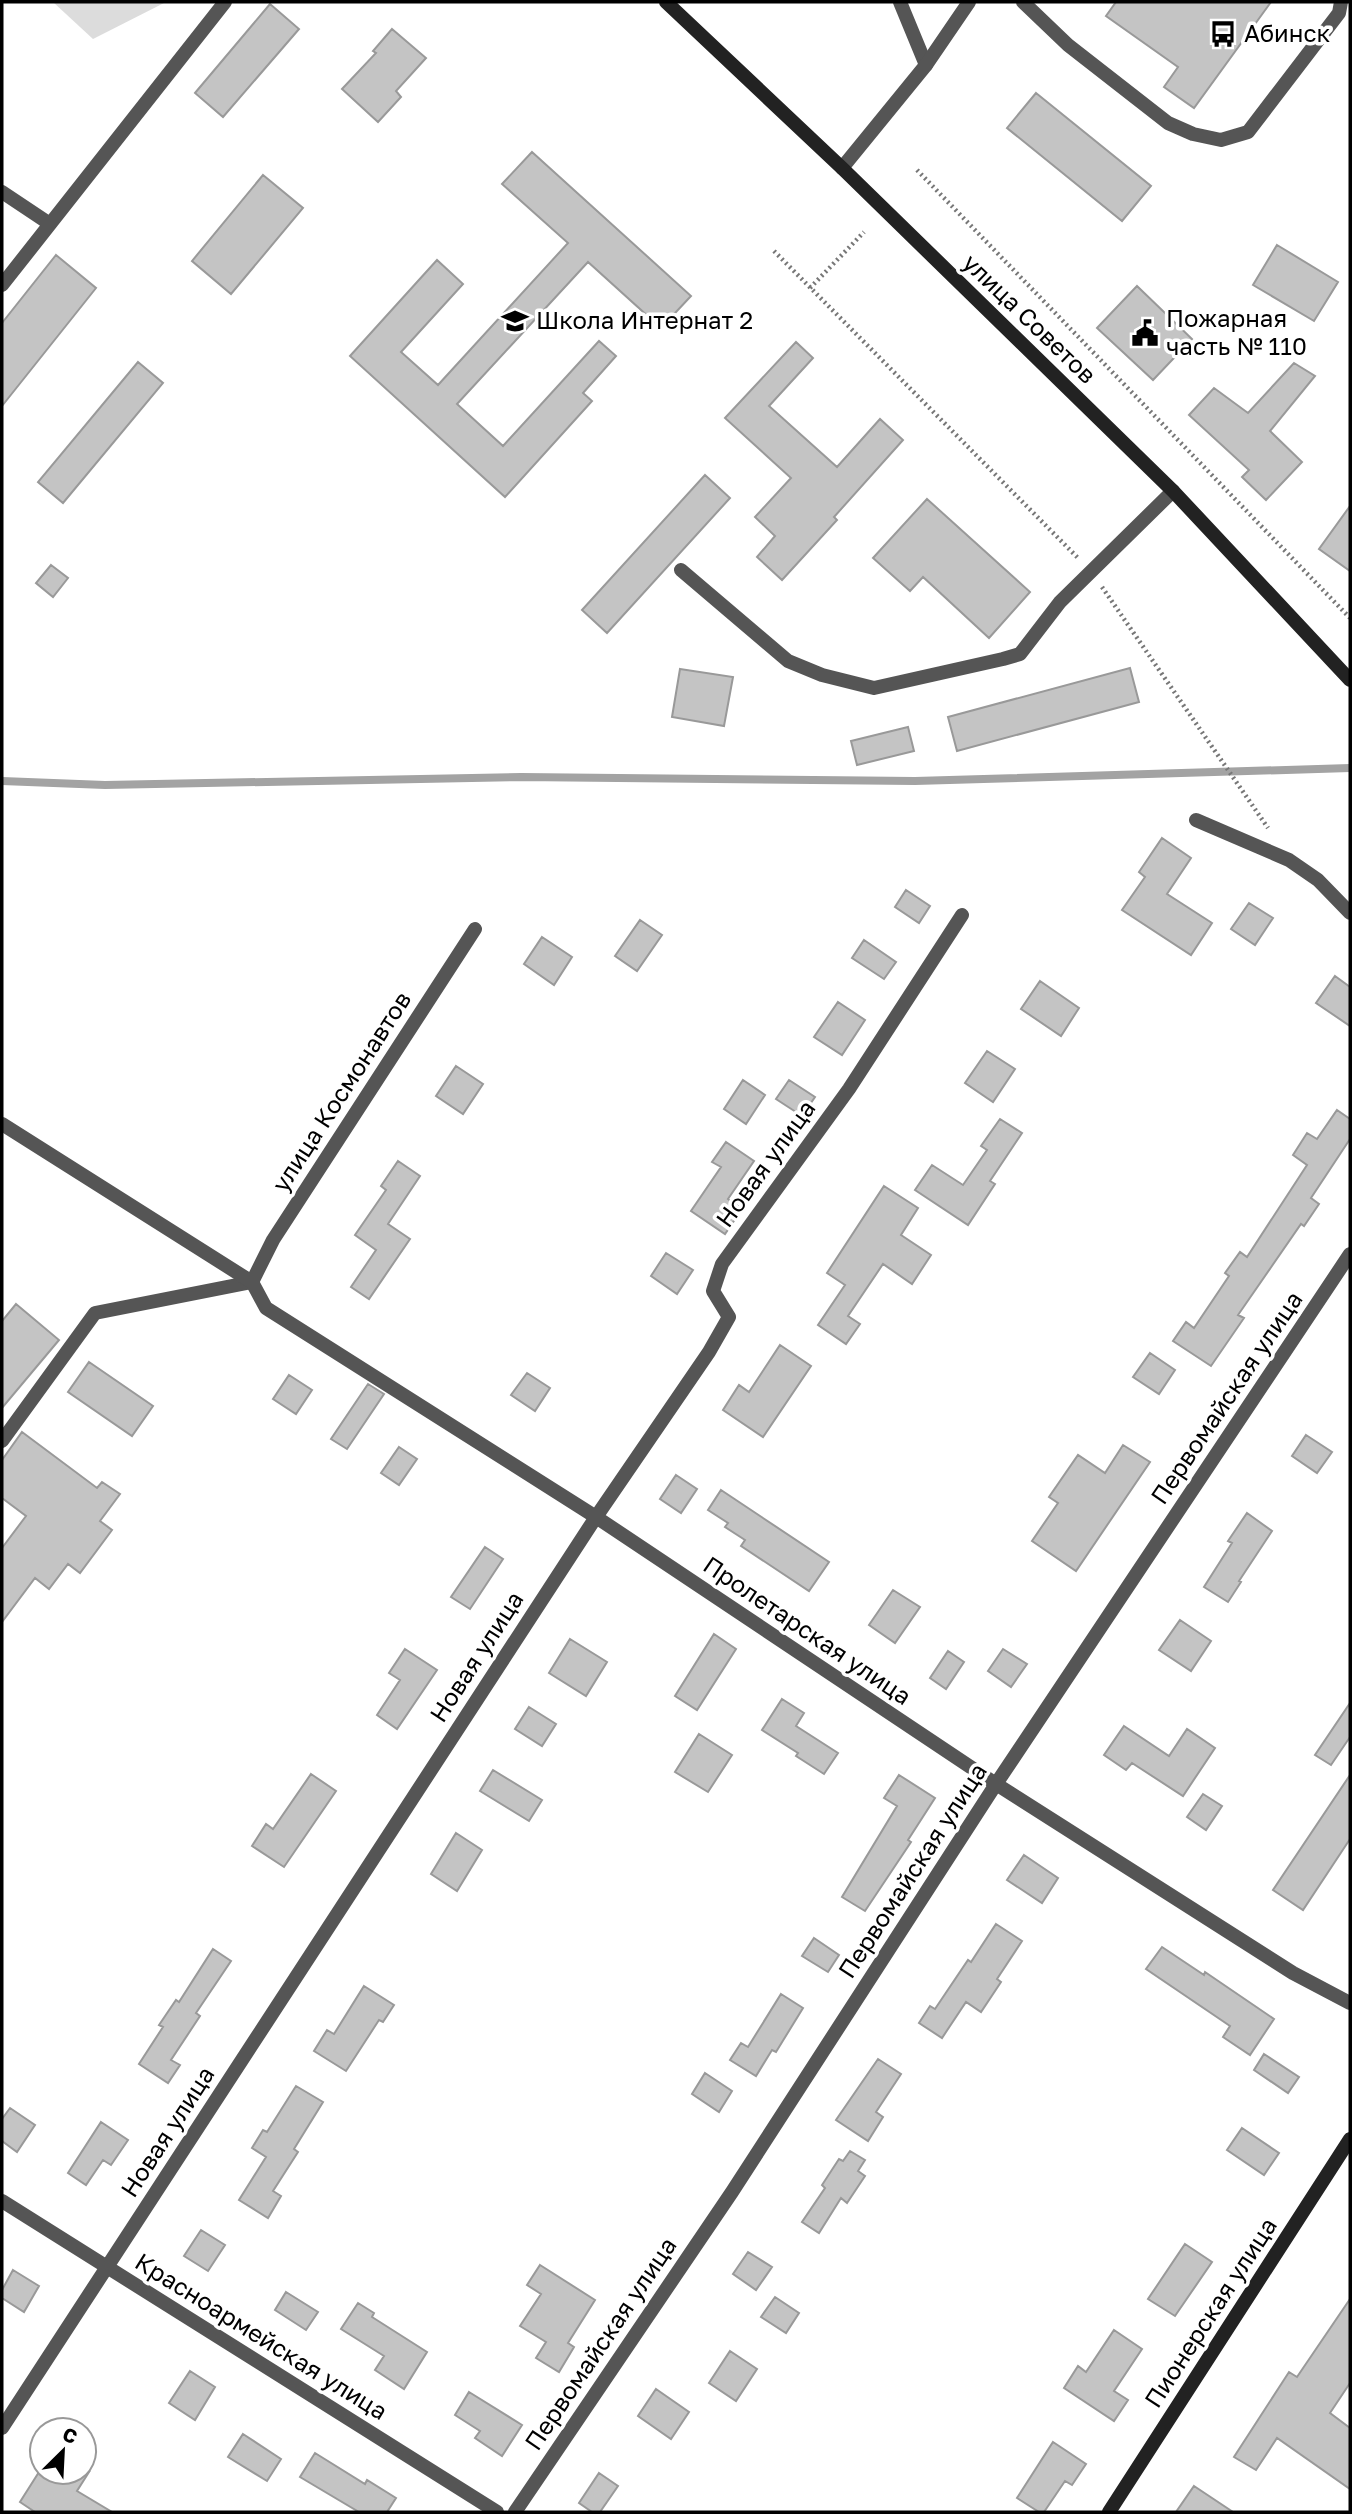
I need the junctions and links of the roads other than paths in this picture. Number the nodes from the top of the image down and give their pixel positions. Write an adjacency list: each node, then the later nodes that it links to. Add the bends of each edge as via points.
1 (225, 2): 10 (street)
2 (666, 2): 8 (main road, улица Советов)
3 (900, 2): 7 (street)
4 (969, 2): 7 (street)
5 (1023, 2): 6 (street, via 1068,45 1168,123 1221,140 1248,132 1339,13)
6 (1341, 2)
7 (926, 65): 8 (street)
8 (842, 168): 12 (main road, улица Советов)
9 (2, 192): 10 (street)
10 (50, 224): 11 (street)
11 (2, 285)
12 (1173, 491): 13 (street, via 1060,602 1020,654 874,688 788,662); 14 (main road, улица Советов)
13 (681, 570)
14 (1350, 680)
15 (1196, 820): 16 (street, via 1289,860 1318,880)
16 (1350, 913)
17 (962, 915): 23 (street, Новая улица, via 849,1089 722,1265 713,1291 729,1317)
18 (475, 929): 21 (street, улица Космонавтов, via 272,1240)
19 (2, 1124): 21 (street)
20 (1350, 1254): 24 (street, Первомайская улица)
21 (253, 1282): 22 (street, via 94,1313); 23 (street, Пролетарская улица, via 266,1308)
22 (2, 1441)
23 (596, 1517): 24 (street, Пролетарская улица); 28 (street, Новая улица)
24 (996, 1784): 25 (street, Пролетарская улица, via 1293,1973); 31 (street, Первомайская улица, via 732,2192)
25 (1350, 2003)
26 (1350, 2139): 32 (main road, Пионерская улица)
27 (2, 2201): 28 (street, Красноармейская улица)
28 (107, 2267): 29 (street, Новая улица); 30 (street, Красноармейская улица)
29 (2, 2428)
30 (497, 2512)
31 (514, 2512)
32 (1109, 2512)

